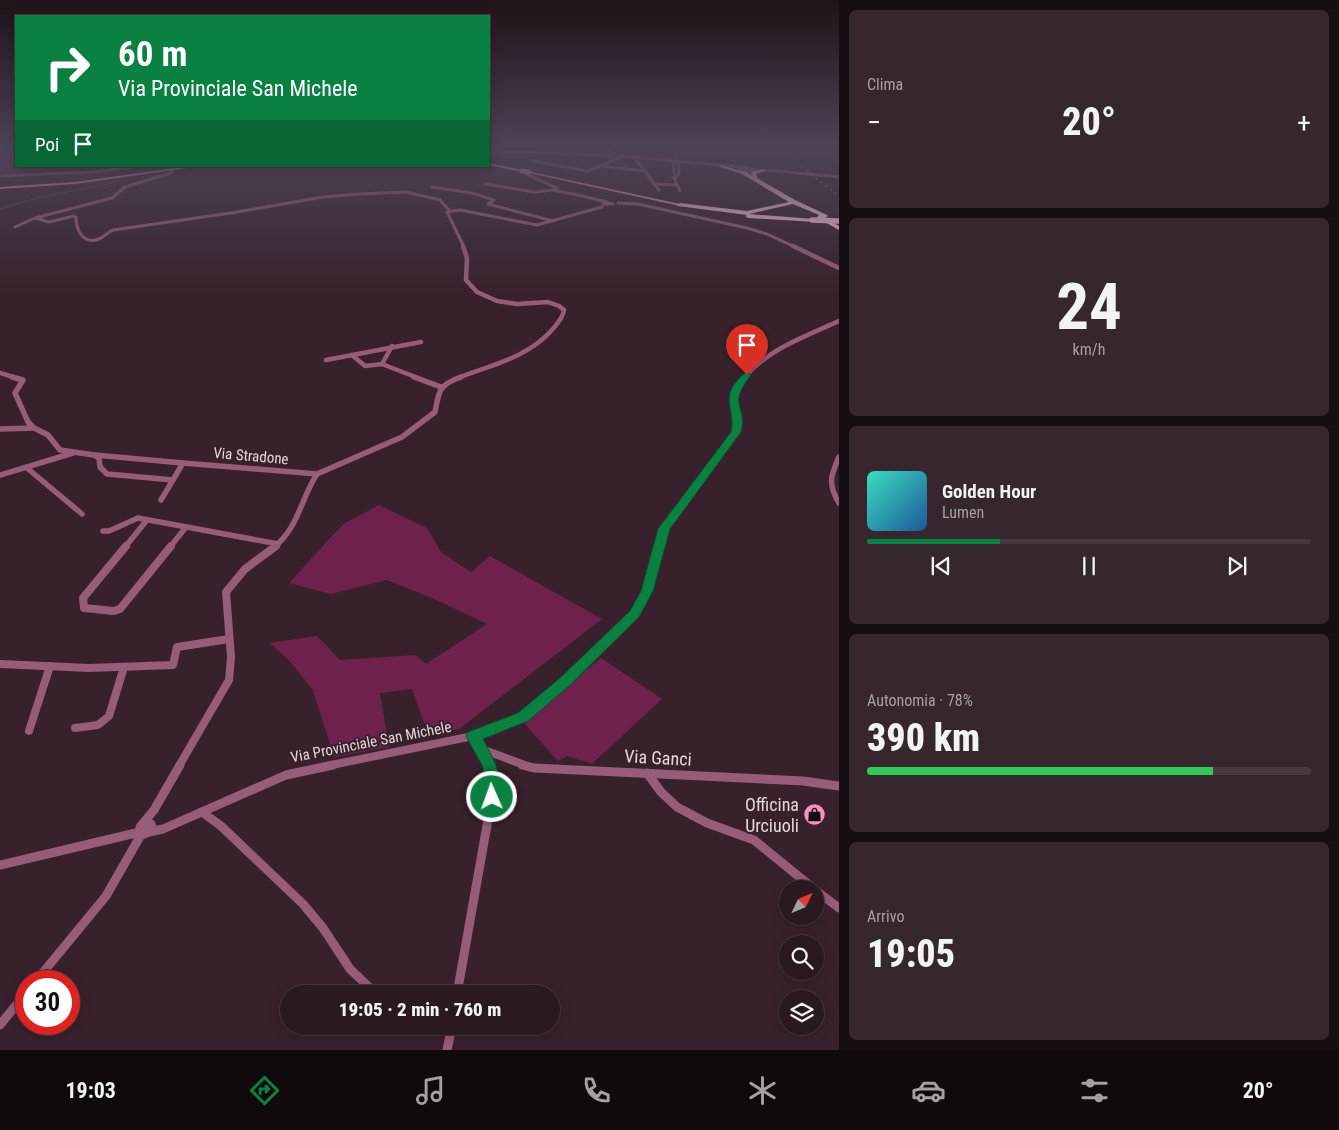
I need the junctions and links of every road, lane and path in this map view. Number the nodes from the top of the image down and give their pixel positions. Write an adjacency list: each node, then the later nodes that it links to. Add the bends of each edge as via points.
1 (116, 195): 16 (street)
2 (356, 195): 16 (street, via 323,197 113,230 100,239 88,240 82,238 75,226 74,216 48,222)
3 (419, 195): 13 (street, via 440,200)
4 (477, 195): 19 (street, via 494,200 488,204)
5 (577, 195): 11 (street)
6 (635, 195): 12 (main road)
7 (777, 195): 9 (highway)
8 (786, 195): 17 (highway)
9 (784, 200): 10 (highway); 15 (highway, via 750,212)
10 (794, 202): 14 (highway); 17 (highway)
11 (607, 204): 19 (street); 23 (street, via 638,204 747,228 768,234)
12 (680, 205): 15 (highway)
13 (449, 210): 19 (street, via 537,225); 31 (street, via 447,212 466,255 465,277 469,285 509,304 553,302 564,310 564,314 548,336 513,359 454,379)
14 (808, 210): 17 (highway); 18 (highway, via 785,206 765,211)
15 (724, 212): 18 (highway); 18 (highway)
16 (35, 218): 22 (street)
17 (826, 219): 20 (highway, via 826,224); 21 (highway)
18 (778, 220): 20 (highway)
19 (554, 221)
20 (815, 222): 21 (highway)
21 (839, 225)
22 (15, 227)
23 (839, 268)
24 (839, 321): 55 (street, Via Provinciale San Michele, via 776,350 738,384 733,397 739,422 736,432 664,529 647,591 635,614 523,717)
25 (421, 342): 26 (street)
26 (392, 346): 27 (street); 29 (street)
27 (352, 355): 28 (street); 29 (street, via 365,366)
28 (326, 360)
29 (382, 364): 31 (street)
30 (0, 373): 32 (street, via 23,380 15,393)
31 (441, 387): 39 (street, via 435,412 421,424 402,437)
32 (34, 428): 33 (street); 34 (street, via 48,435 60,450)
33 (0, 429)
34 (73, 453): 35 (street, Via Stradone); 38 (street)
35 (94, 455): 37 (street, Via Stradone); 41 (street, via 107,474)
36 (839, 457): 43 (street, via 830,476 830,489)
37 (183, 462): 39 (street, Via Stradone); 41 (street)
38 (25, 468): 40 (street); 44 (street)
39 (317, 474): 48 (street, via 290,531)
40 (0, 475)
41 (173, 480): 42 (street)
42 (161, 500)
43 (839, 503)
44 (82, 514)
45 (147, 520): 46 (street); 46 (street, via 83,598 84,608 120,609); 47 (street, via 138,518)
46 (186, 527): 48 (street)
47 (102, 531)
48 (278, 544): 49 (street, via 245,569 226,592)
49 (229, 639): 52 (street, via 177,646 173,665); 60 (street, via 229,680)
50 (0, 664): 51 (street)
51 (50, 666): 52 (street); 54 (street)
52 (124, 667): 53 (street, via 109,716 98,725)
53 (75, 728)
54 (29, 731)
55 (473, 736): 56 (street); 59 (street, Via Provinciale San Michele, via 286,775)
56 (479, 748): 57 (street, Via Ganci, via 534,768); 67 (street, via 490,766 492,797)
57 (647, 774): 58 (street, Via Ganci, via 804,781); 62 (street, via 669,802 702,821 756,841)
58 (839, 786)
59 (202, 812): 60 (street, Via Provinciale San Michele, via 163,829); 66 (street, via 303,904 350,970)
60 (145, 829): 61 (street, Via Provinciale San Michele); 65 (street, via 106,896)
61 (0, 865)
62 (803, 880)
63 (824, 897): 64 (street)
64 (839, 908)
65 (45, 970)
66 (367, 985)
67 (460, 985)
68 (15, 1007): 69 (street)
69 (0, 1025)
70 (450, 1035): 71 (street)
71 (447, 1050)

